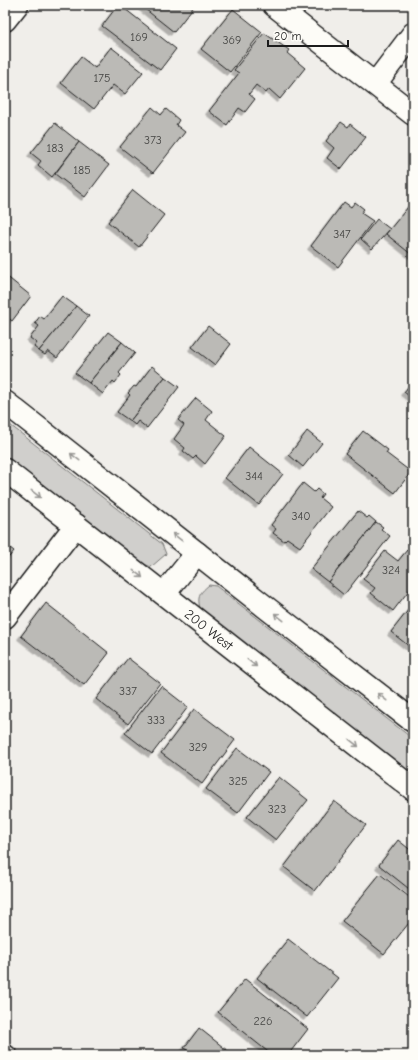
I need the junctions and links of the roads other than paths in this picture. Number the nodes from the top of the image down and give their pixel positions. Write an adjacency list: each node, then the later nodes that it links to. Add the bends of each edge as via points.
1 (17, 5): 3 (street)
2 (274, 5): 5 (street)
3 (5, 20)
4 (413, 34): 5 (street)
5 (375, 84): 6 (street)
6 (413, 114)
7 (5, 402): 10 (street, one-way to 7)
8 (5, 470): 9 (street, 200 West, one-way to 9)
9 (76, 525): 11 (street, 200 West, one-way to 11); 12 (street)
10 (197, 554): 11 (street); 13 (street, one-way to 10)
11 (164, 594): 14 (street, 200 West, one-way to 14)
12 (5, 617)
13 (413, 721)
14 (413, 789)
15 (5, 1051): 16 (lane)
16 (10, 1055)

